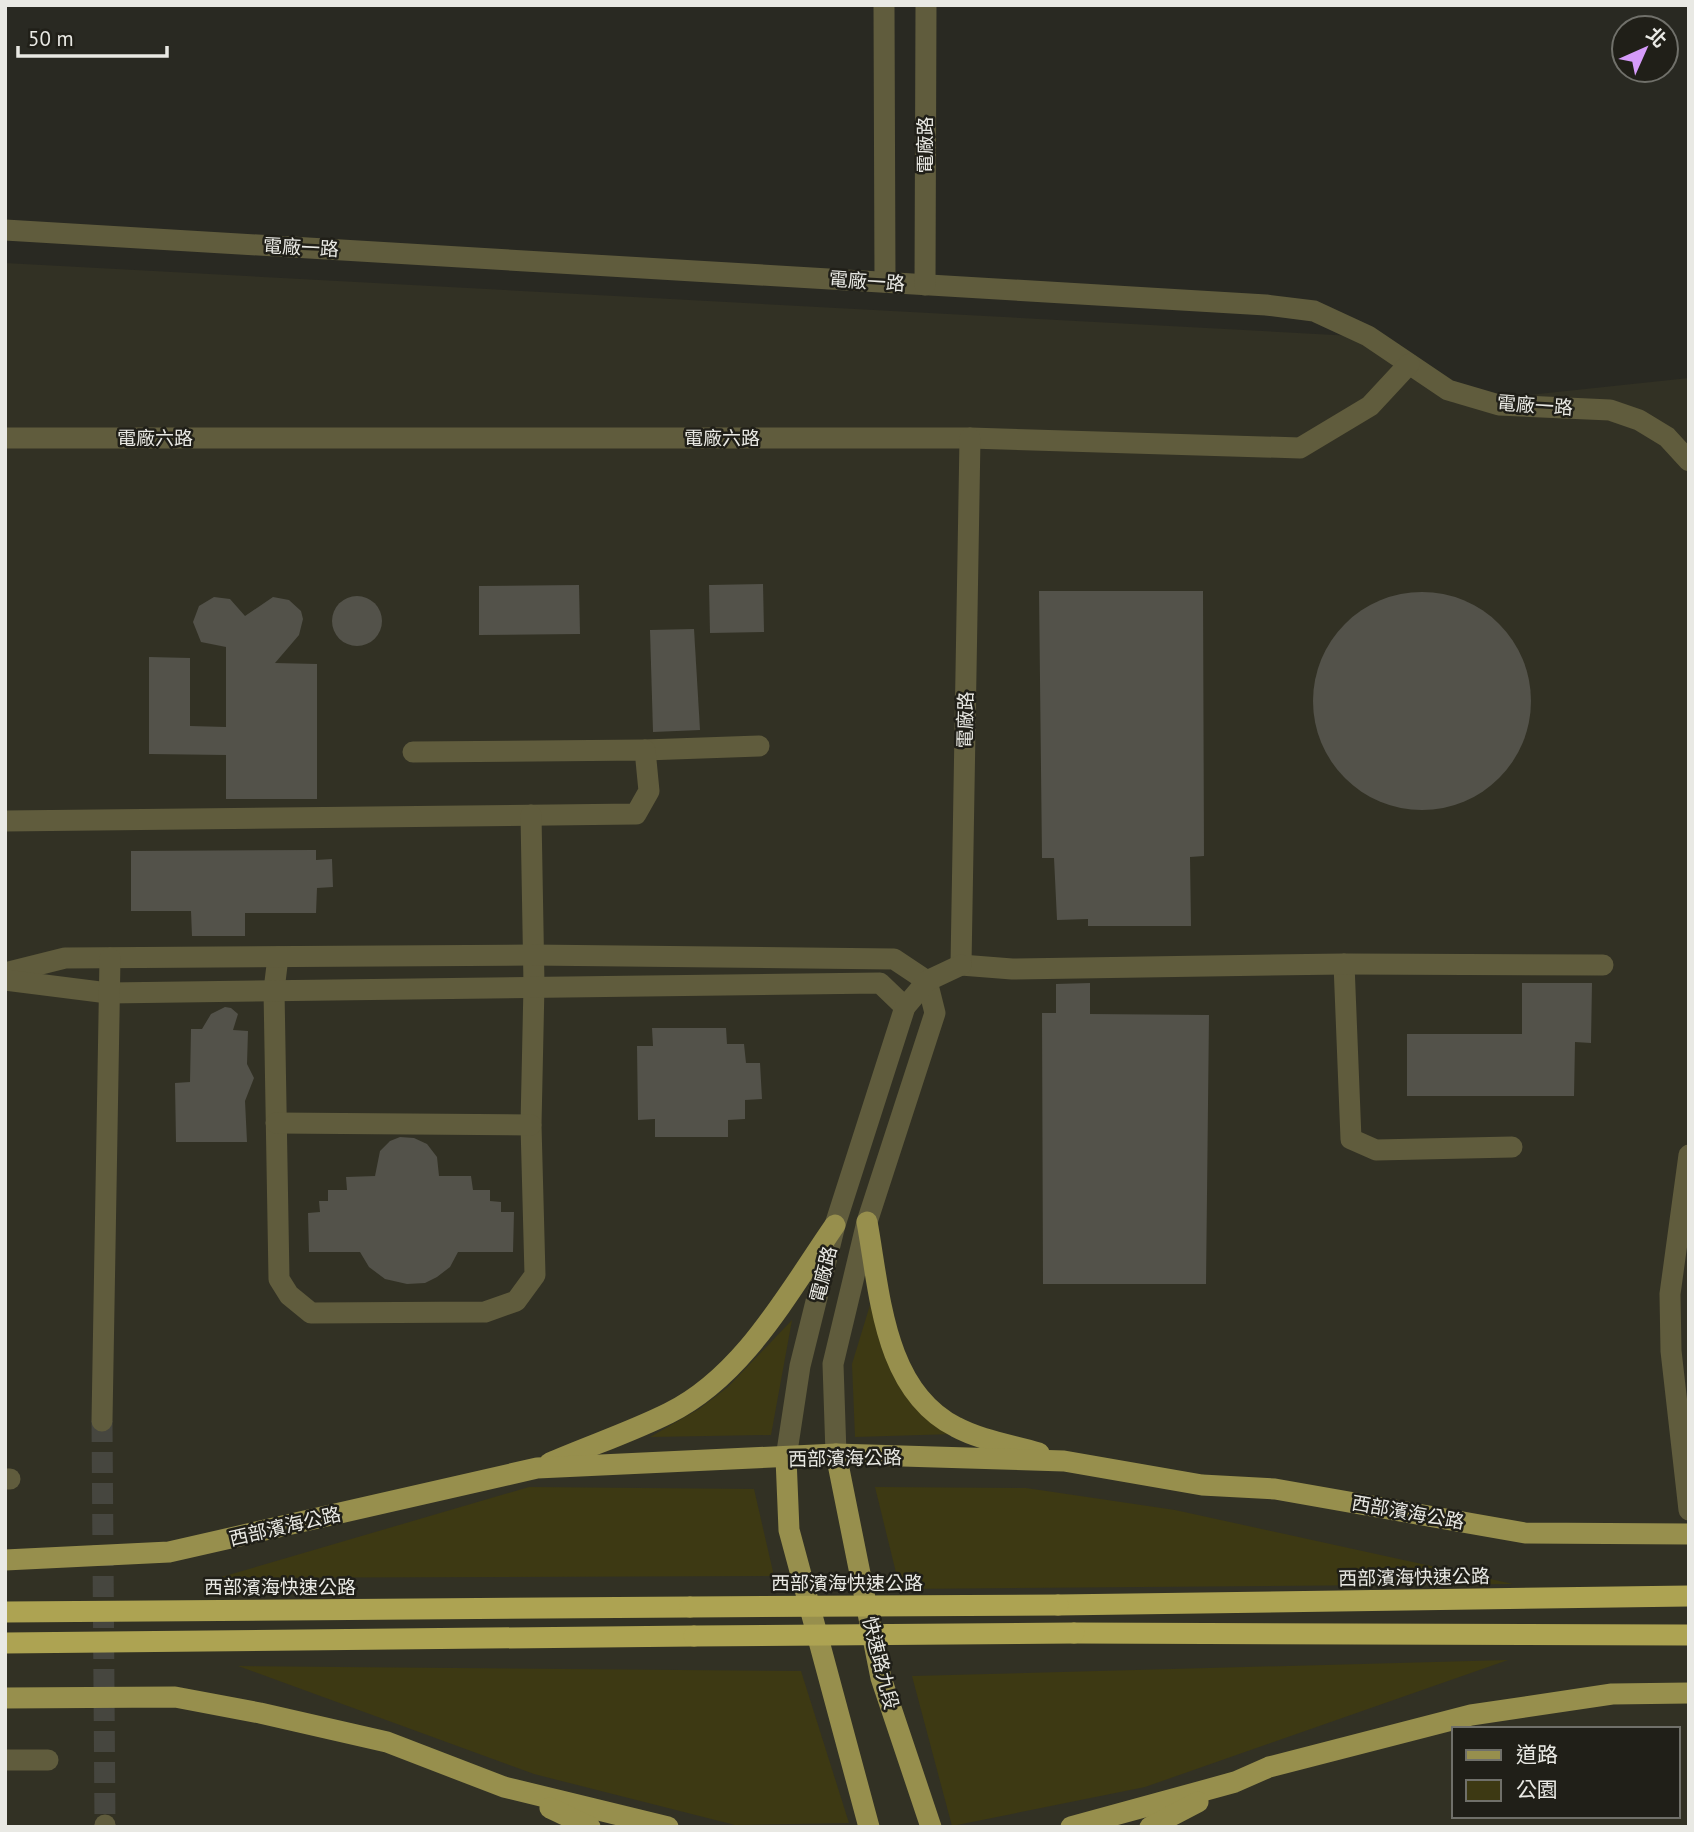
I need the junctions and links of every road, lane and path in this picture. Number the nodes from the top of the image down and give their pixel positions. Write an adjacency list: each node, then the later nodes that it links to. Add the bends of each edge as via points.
1 (884, 5): 4 (street)
2 (926, 5): 5 (street, 電廠路)
3 (5, 230): 4 (street, 電廠一路)
4 (885, 282): 5 (street, 電廠一路)
5 (925, 285): 6 (street, 電廠一路, via 1314,311 1368,336)
6 (1409, 364): 8 (street, 電廠六路, via 1370,406 1300,447); 9 (street, 電廠一路, via 1448,390 1499,405 1610,410 1639,420 1667,437)
7 (5, 438): 8 (street, 電廠六路)
8 (970, 438): 19 (street, 電廠路)
9 (1689, 461)
10 (759, 746): 11 (street)
11 (645, 750): 12 (street); 13 (street, via 649,791 636,814)
12 (413, 752)
13 (531, 815): 14 (street); 15 (street)
14 (5, 821)
15 (531, 955): 16 (street); 23 (street, via 894,959); 24 (street)
16 (278, 957): 17 (street); 25 (street)
17 (110, 958): 21 (street, via 65,958); 26 (street)
18 (1344, 964): 19 (street, via 1012,969); 20 (street); 30 (street, via 1351,1139 1376,1150)
19 (961, 965): 23 (street, 電廠路)
20 (1603, 965)
21 (5, 972)
22 (5, 980): 26 (street)
23 (927, 981): 27 (street, 電廠路); 32 (street, 電廠路, via 935,1013)
24 (534, 985): 25 (street); 27 (street, via 880,983); 29 (street)
25 (274, 990): 26 (street); 28 (street)
26 (108, 993): 34 (street)
27 (905, 1007): 33 (street, 電廠路)
28 (276, 1123): 29 (street); 29 (street, via 279,1279 289,1295 311,1313 485,1312 516,1301 535,1275)
29 (531, 1125)
30 (1512, 1147)
31 (1689, 1155): 39 (street, via 1670,1294 1671,1351)
32 (867, 1222): 35 (street, 電廠路, via 833,1364); 37 (main road, via 891,1348 922,1401 956,1427)
33 (835, 1225): 36 (street, 電廠路, via 800,1366); 38 (main road, via 766,1325 717,1381 671,1412)
34 (102, 1421)
35 (836, 1454): 36 (main road, 西部濱海公路); 37 (main road, 西部濱海公路); 55 (main road, 快速路九段, via 881,1678)
36 (786, 1458): 38 (main road, 西部濱海公路); 54 (main road, via 789,1530)
37 (1064, 1461): 40 (main road, 西部濱海公路, via 1202,1485 1275,1489 1525,1533)
38 (537, 1468): 41 (main road, 西部濱海公路, via 169,1552)
39 (1689, 1510)
40 (1689, 1534)
41 (5, 1560)
42 (1689, 1596): 43 (highway, 西部濱海快速公路, bridge)
43 (5, 1612)
44 (1689, 1635): 45 (highway, bridge, via 1074,1633)
45 (5, 1643)
46 (1689, 1693): 50 (main road, via 1612,1694 1471,1715 1269,1767)
47 (5, 1698): 51 (main road, via 175,1697 387,1742)
48 (5, 1760): 49 (street)
49 (48, 1760)
50 (1235, 1782): 56 (main road); 57 (main road)
51 (503, 1787): 52 (main road); 53 (main road)
52 (590, 1827)
53 (667, 1827)
54 (869, 1827)
55 (931, 1827)
56 (1071, 1827)
57 (1150, 1827)

